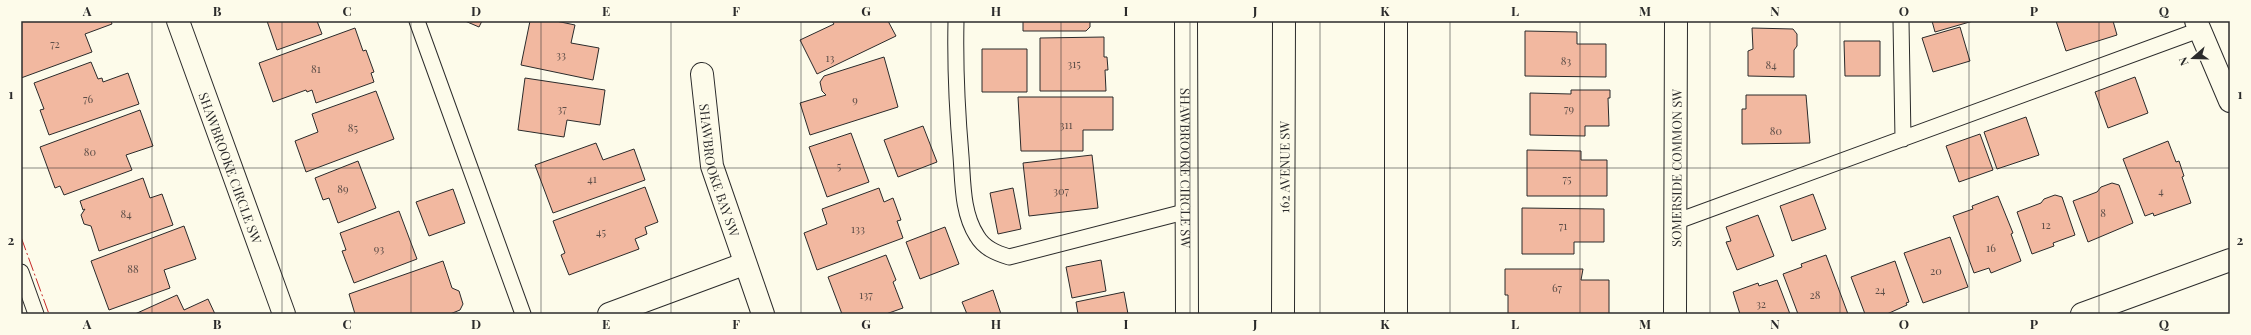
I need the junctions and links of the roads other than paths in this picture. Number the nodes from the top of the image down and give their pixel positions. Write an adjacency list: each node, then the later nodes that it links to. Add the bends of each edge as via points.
1 (178, 21): 19 (street, SHAWBROOKE CIRCLE SW)
2 (417, 21): 20 (lane)
3 (956, 21): 13 (lane, via 955,78 964,197 970,223 977,237 991,251 1009,257)
4 (1186, 21): 13 (street, SHAWBROOKE CIRCLE SW)
5 (1284, 21): 24 (street, 162 AVENUE SW)
6 (1396, 21): 25 (street)
7 (1676, 21): 14 (street, SOMERSIDE COMMON SW)
8 (1901, 21): 12 (lane)
9 (2197, 25): 11 (street); 12 (lane)
10 (702, 74): 16 (street, SHAWBROOKE BAY SW, via 712,166)
11 (2230, 101)
12 (1903, 139): 14 (lane)
13 (1188, 211): 23 (street, SHAWBROOKE CIRCLE SW)
14 (1675, 222): 26 (street, SOMERSIDE COMMON SW)
15 (2230, 260): 27 (street)
16 (744, 264): 21 (street); 22 (street)
17 (21, 272): 18 (lane)
18 (36, 314)
19 (284, 314)
20 (523, 314)
21 (609, 314)
22 (763, 314)
23 (1187, 314)
24 (1283, 314)
25 (1396, 314)
26 (1674, 314)
27 (2082, 314)

